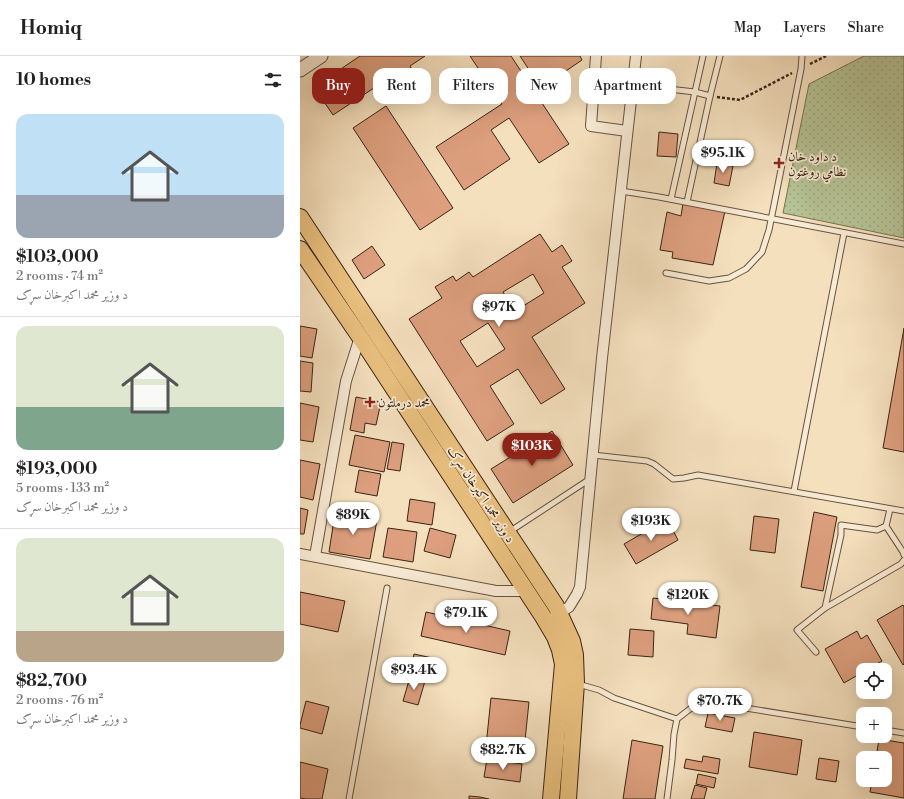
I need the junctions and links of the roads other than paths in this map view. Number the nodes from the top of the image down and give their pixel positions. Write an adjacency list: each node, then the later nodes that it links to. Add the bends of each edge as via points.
1 (321, 56): 8 (street)
2 (596, 56): 13 (street, via 591,126)
3 (636, 56): 7 (street)
4 (703, 56): 10 (lane)
5 (720, 56): 11 (lane)
6 (802, 56): 18 (lane)
7 (634, 68)
8 (300, 70)
9 (676, 90): 10 (lane)
10 (695, 92): 11 (lane); 15 (lane)
11 (710, 96): 16 (lane)
12 (630, 104): 13 (street)
13 (627, 131): 14 (street)
14 (621, 191): 15 (lane); 25 (street)
15 (671, 199): 16 (lane)
16 (688, 202): 18 (lane)
17 (300, 217): 23 (main road, د وزیر محمد اکبرخان سړک)
18 (771, 219): 19 (lane); 22 (lane, via 762,252 746,269 729,278 709,281)
19 (844, 233): 20 (lane); 27 (lane)
20 (904, 244)
21 (300, 249): 24 (main road, د وزیر محمد اکبرخان سړک)
22 (666, 273)
23 (372, 327): 24 (street); 31 (main road, د وزیر محمد اکبرخان سړک)
24 (360, 337): 34 (street, via 346,381); 37 (main road, د وزیر محمد اکبرخان سړک)
25 (593, 455): 26 (street); 27 (lane, via 647,461 673,479 698,475)
26 (591, 478): 31 (lane); 39 (street, via 580,587 569,607)
27 (794, 491): 28 (lane)
28 (890, 508): 29 (lane); 30 (lane)
29 (904, 511)
30 (886, 526): 33 (lane); 38 (lane, via 877,530 841,525 841,536)
31 (507, 533): 39 (main road, د وزیر محمد اکبرخان سړک, via 556,606)
32 (300, 554): 34 (street)
33 (904, 555)
34 (315, 556): 37 (street, via 496,591)
35 (904, 560): 38 (lane)
36 (387, 588): 46 (lane)
37 (526, 591): 39 (main road, د وزیر محمد اکبرخان سړک)
38 (825, 608): 40 (lane, via 797,630)
39 (553, 618): 41 (main road, د وزیر محمد اکبرخان سړک, via 572,641); 47 (main road, د وزیر محمد اکبرخان سړک, via 555,637 563,664)
40 (816, 652)
41 (576, 683): 42 (lane); 48 (main road, د وزیر محمد اکبرخان سړک)
42 (677, 720): 43 (lane, via 690,709 705,704 727,705); 49 (lane)
43 (856, 726)
44 (892, 731): 45 (lane)
45 (904, 733)
46 (349, 799)
47 (551, 799)
48 (568, 799)
49 (667, 799)

